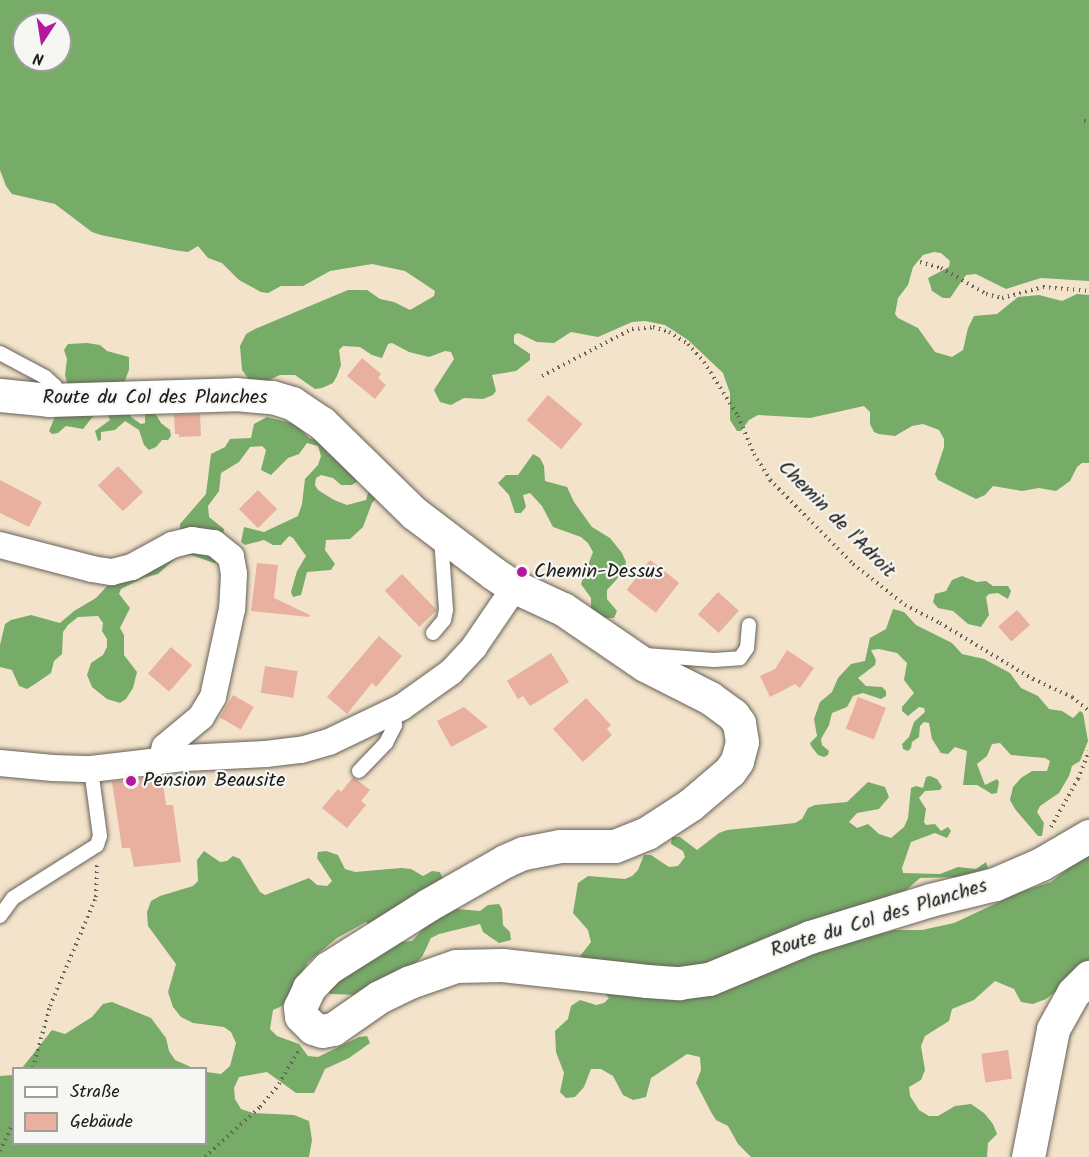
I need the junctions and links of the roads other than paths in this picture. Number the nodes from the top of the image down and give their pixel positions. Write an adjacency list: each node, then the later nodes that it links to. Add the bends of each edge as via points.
1 (0, 353): 3 (lane, via 51,382 58,391)
2 (0, 395): 3 (street, Route du Col des Planches)
3 (58, 400): 4 (street, Route du Col des Planches, via 235,394 279,398 316,417 403,504)
4 (442, 535): 6 (street, Route du Col des Planches); 8 (lane, via 446,610 444,620)
5 (0, 545): 11 (street, via 112,572 192,540 214,543 231,557 232,609 213,697 201,717 165,747)
6 (515, 587): 9 (street, Route du Col des Planches, via 563,609); 10 (street, via 467,657 429,690)
7 (748, 625): 9 (lane, via 747,648 740,658 655,655)
8 (433, 633)
9 (635, 659): 15 (street, Route du Col des Planches, via 733,714 742,731 742,742 730,771 690,805 638,837 614,846 560,846 523,853 481,873 349,954 317,979 300,1007 301,1016 311,1026 322,1031 333,1029 379,997 456,966 502,965 606,978 695,982 810,937 995,884 1041,864)
10 (393, 712): 11 (street, via 343,737 301,750); 14 (lane, via 395,725 386,743)
11 (160, 760): 13 (street)
12 (0, 763): 13 (street)
13 (91, 769): 16 (lane, via 100,836 97,845 13,898)
14 (359, 771)
15 (1089, 836)
16 (0, 916)
17 (1089, 977): 18 (street, via 1073,993 1053,1029)
18 (1028, 1157)

